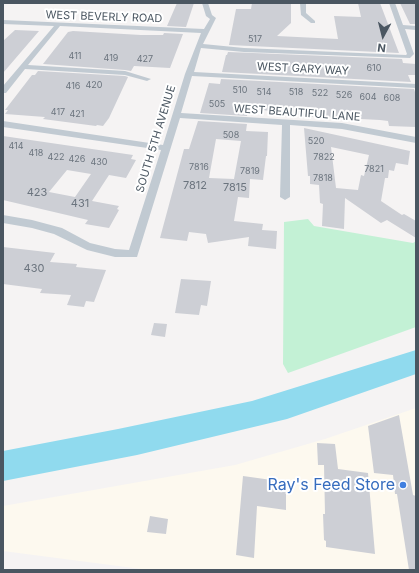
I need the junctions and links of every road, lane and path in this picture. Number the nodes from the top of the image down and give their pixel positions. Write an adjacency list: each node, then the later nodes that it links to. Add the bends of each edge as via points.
1 (205, 3): 4 (street)
2 (302, 3): 6 (street, via 303,14)
3 (392, 3): 8 (street)
4 (210, 19): 10 (street, SOUTH 5TH AVENUE, via 211,26); 10 (street, SOUTH 5TH AVENUE, via 204,21 202,26)
5 (3, 22): 7 (street, WEST BEVERLY ROAD)
6 (313, 22)
7 (58, 25): 10 (street, WEST BEVERLY ROAD); 12 (street)
8 (401, 27): 9 (street); 11 (street, via 411,54 408,57)
9 (416, 28)
10 (205, 31): 11 (street, SOUTH 5TH AVENUE)
11 (198, 48): 13 (street, SOUTH 5TH AVENUE)
12 (24, 67): 14 (street, via 126,73); 16 (street)
13 (189, 74): 15 (street, WEST GARY WAY); 17 (street, SOUTH 5TH AVENUE)
14 (147, 79)
15 (416, 86)
16 (3, 91)
17 (176, 115): 18 (street, WEST BEAUTIFUL LANE); 21 (street, SOUTH 5TH AVENUE)
18 (286, 122): 20 (street, WEST BEAUTIFUL LANE, via 348,126); 22 (street)
19 (3, 124): 21 (street)
20 (416, 140)
21 (166, 148): 23 (street, SOUTH 5TH AVENUE, via 133,254 115,253 87,246 58,231)
22 (285, 197)
23 (3, 219)

